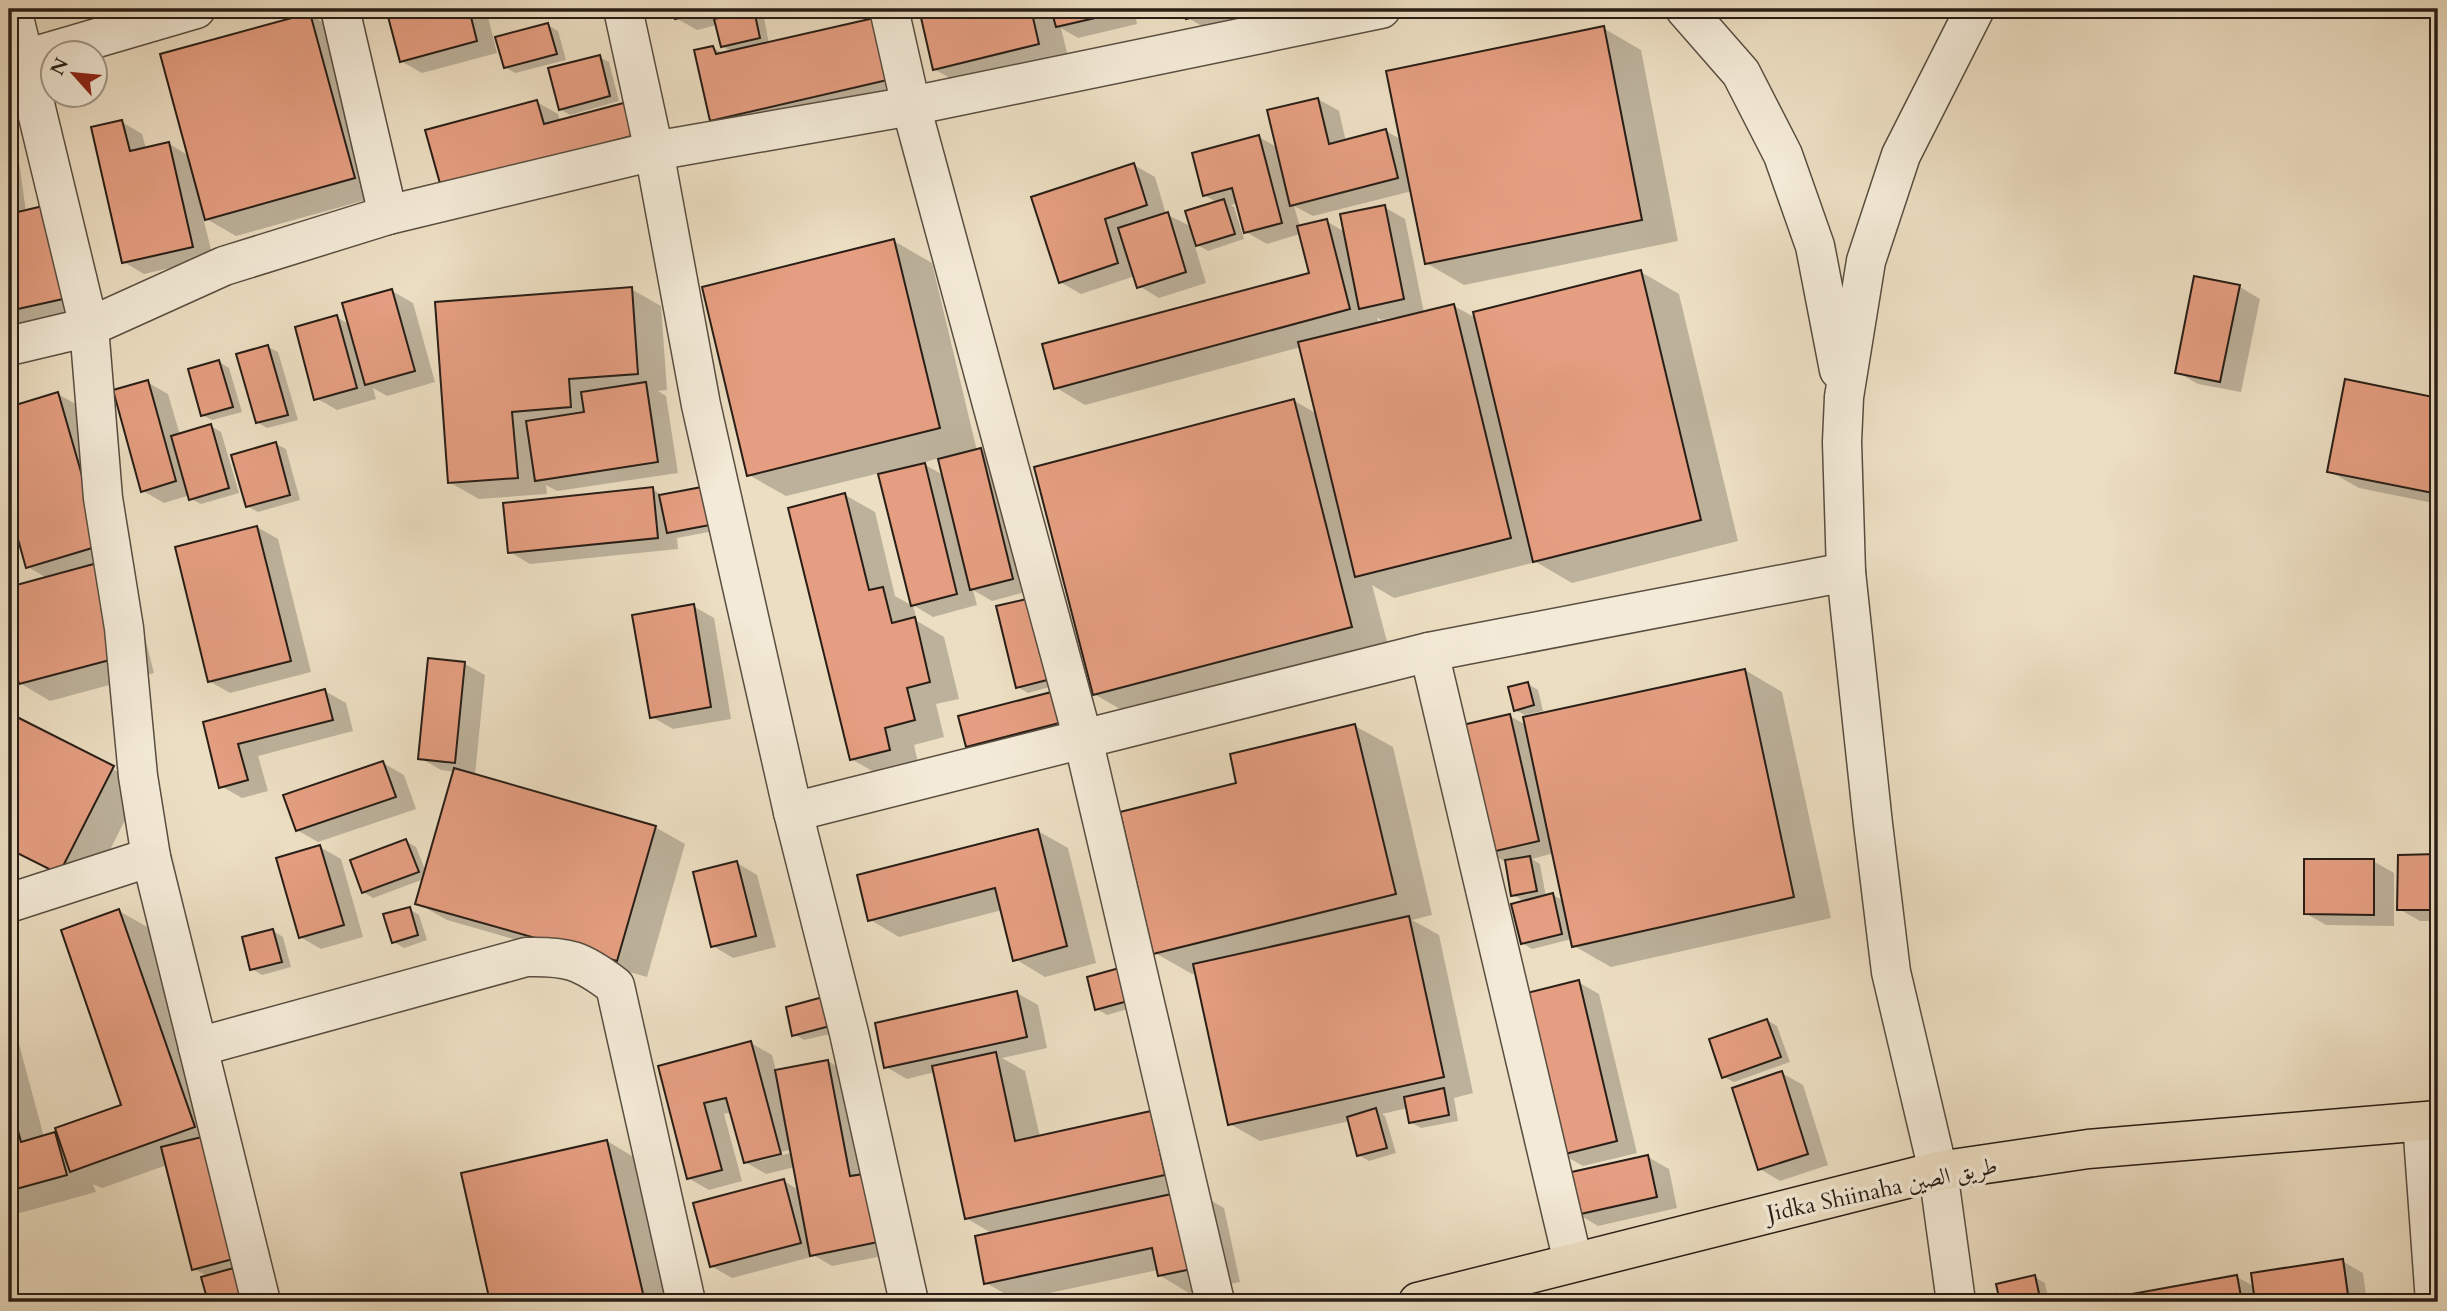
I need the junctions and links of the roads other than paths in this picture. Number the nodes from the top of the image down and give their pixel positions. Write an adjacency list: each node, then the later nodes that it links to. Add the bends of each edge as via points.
1 (12, 9): 10 (street)
2 (196, 9): 10 (street)
3 (340, 9): 13 (street)
4 (623, 9): 12 (street)
5 (889, 9): 11 (street)
6 (1381, 9): 9 (street)
7 (1685, 9): 16 (street, via 1741,73 1783,155 1815,246)
8 (1975, 9): 16 (street, via 1901,155 1866,261)
9 (1244, 23): 11 (street)
10 (25, 59): 14 (street)
11 (911, 106): 12 (street); 19 (street)
12 (654, 151): 13 (street); 20 (street, via 701,405)
13 (388, 215): 14 (street, via 224,266)
14 (89, 327): 15 (street); 21 (street, via 103,498 124,628)
15 (9, 346)
16 (1844, 397): 17 (street)
17 (1846, 572): 18 (street); 25 (street, via 1891,972)
18 (1429, 652): 19 (street); 26 (street)
19 (1083, 738): 20 (street); 30 (street)
20 (793, 812): 29 (street, via 849,1033)
21 (151, 857): 22 (street); 23 (street)
22 (9, 903)
23 (198, 1047): 27 (street); 28 (street, via 526,957 575,960 615,986)
24 (2430, 1121): 25 (main road, Jidka Shiinaha طريق الصين, via 2088,1149); 33 (street)
25 (1938, 1171): 26 (main road, Jidka Shiinaha طريق الصين); 32 (street)
26 (1573, 1262): 31 (main road, Jidka Shiinaha طريق الصين)
27 (261, 1302)
28 (686, 1302)
29 (909, 1302)
30 (1215, 1302)
31 (1418, 1302)
32 (1955, 1302)
33 (2435, 1302)

